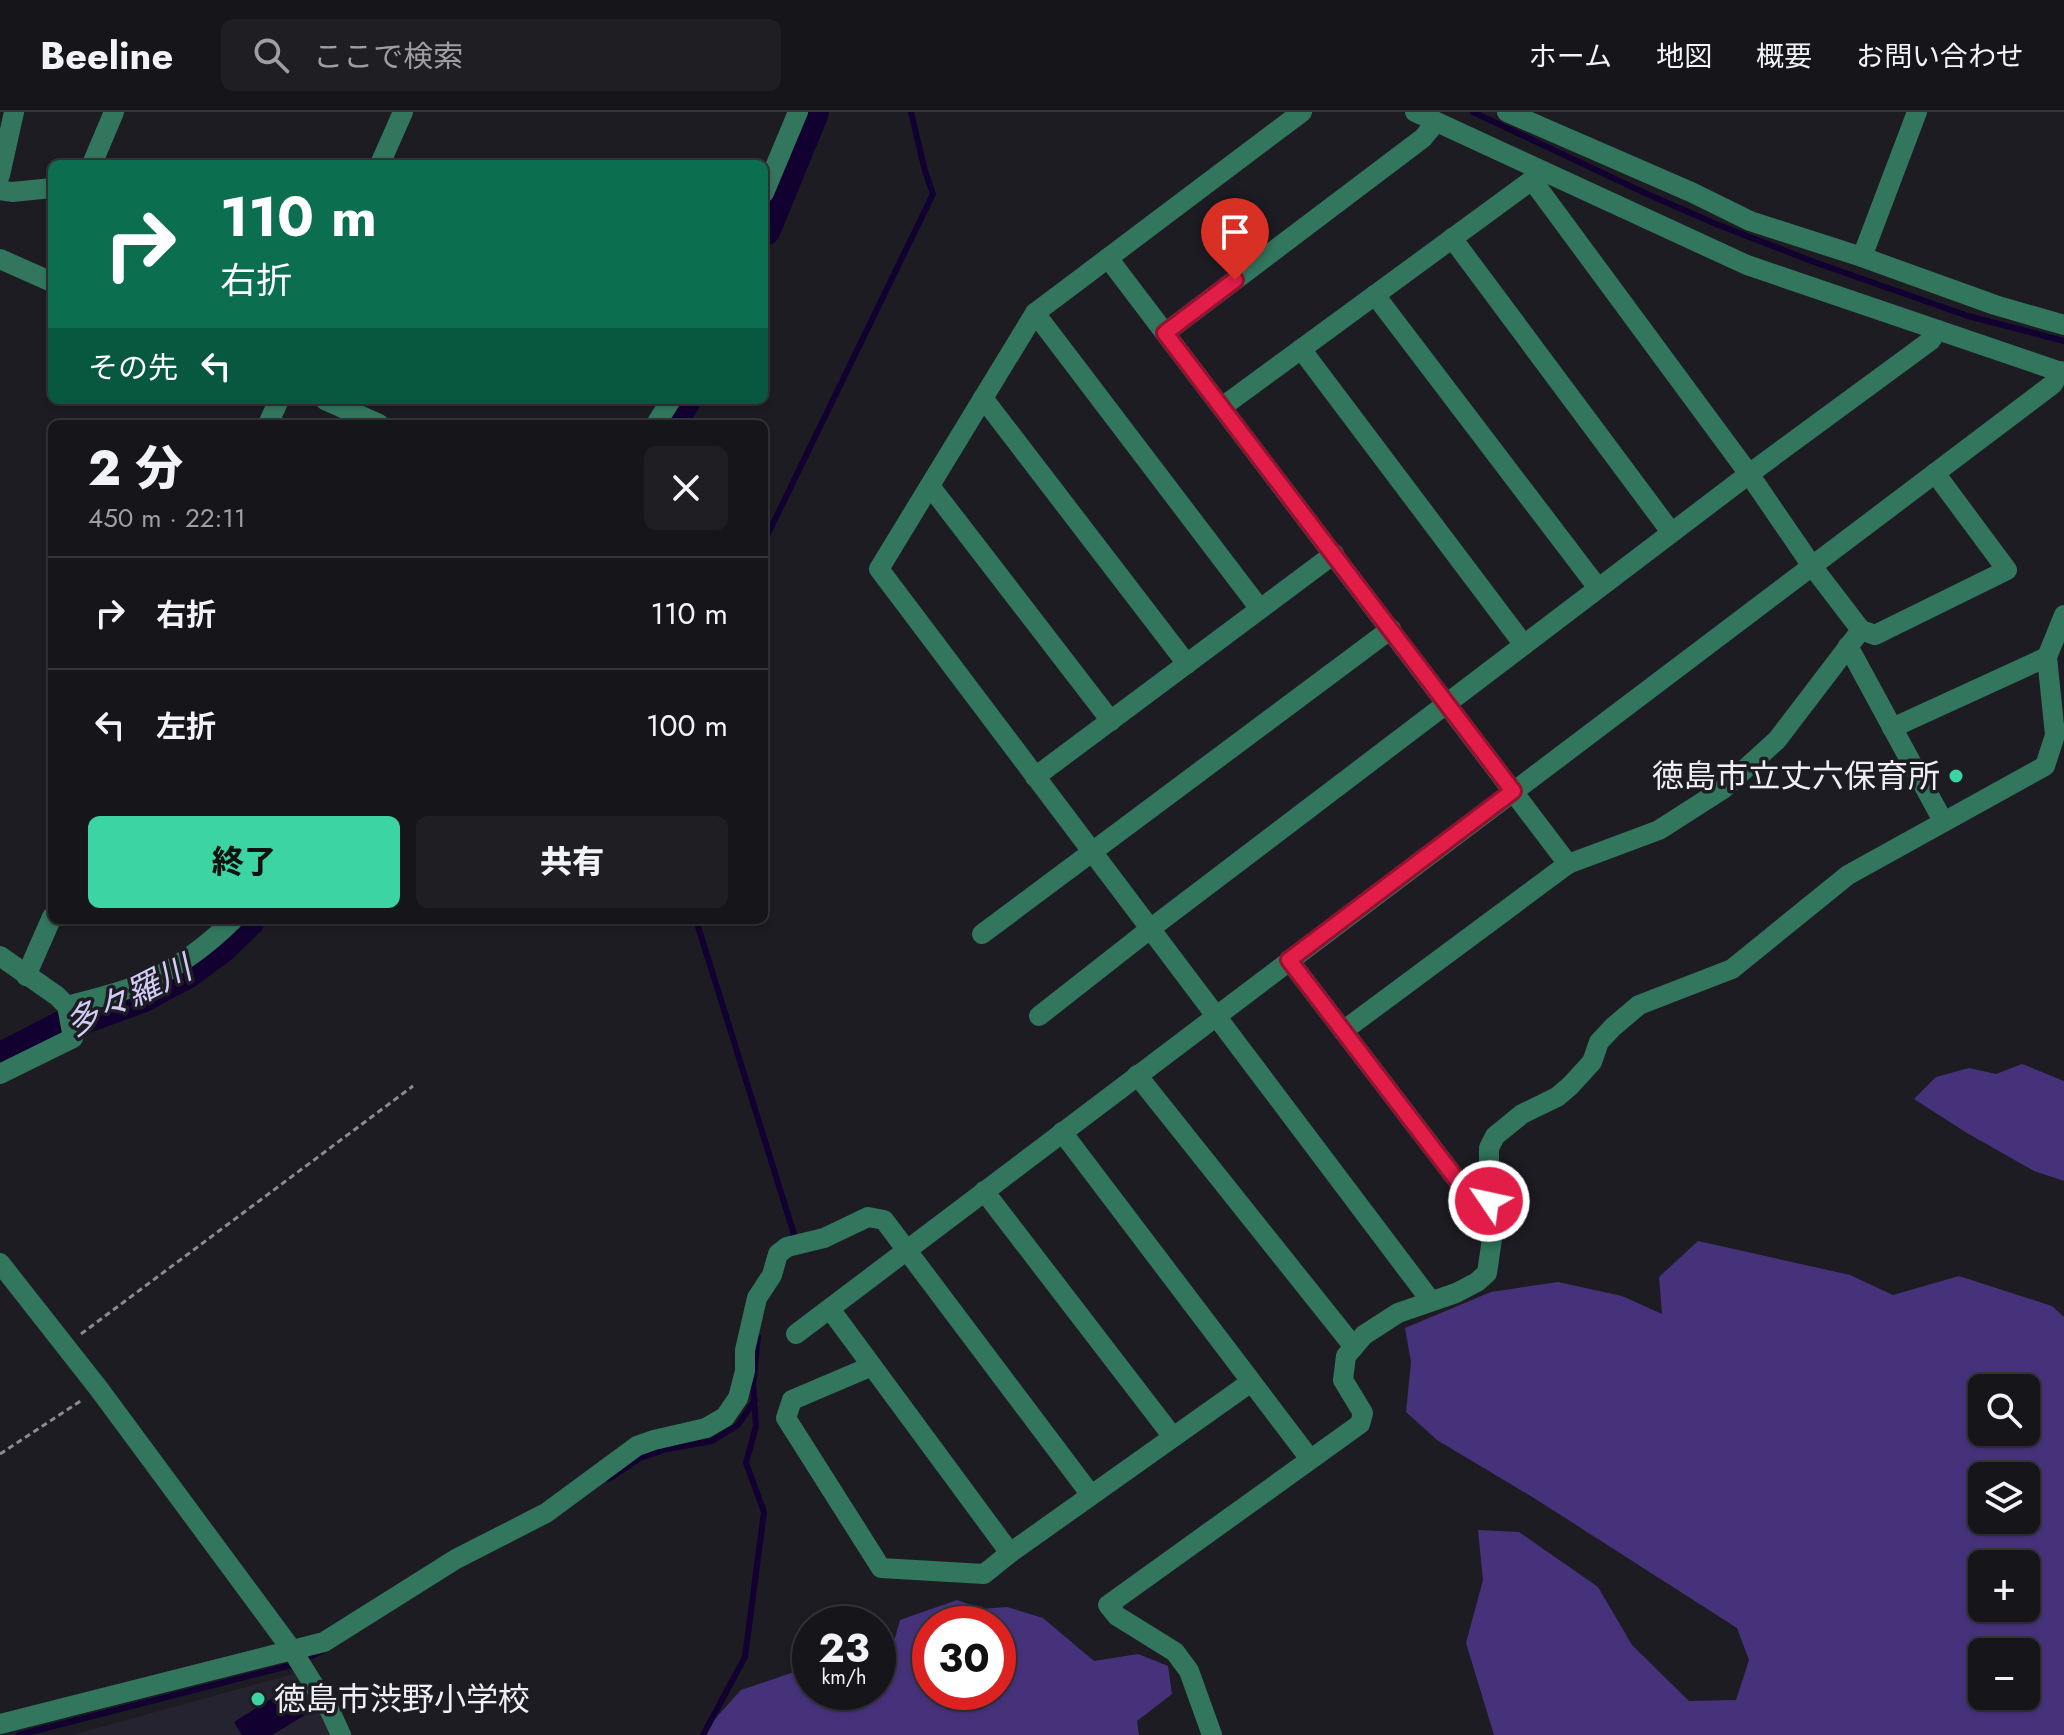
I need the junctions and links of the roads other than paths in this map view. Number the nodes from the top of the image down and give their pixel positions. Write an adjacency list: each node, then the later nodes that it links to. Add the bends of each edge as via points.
1 (14, 112): 12 (street)
2 (114, 112): 10 (street)
3 (403, 112): 11 (street)
4 (798, 112): 14 (street)
5 (1302, 112): 19 (street)
6 (1415, 112): 9 (street)
7 (1507, 112): 18 (street, via 1750,221)
8 (1917, 112): 18 (street)
9 (1436, 122): 13 (street); 26 (street, via 1423,138)
10 (94, 160)
11 (382, 160)
12 (0, 175)
13 (1536, 175): 17 (street); 25 (street, via 1747,265); 34 (street)
14 (768, 183)
15 (48, 188): 16 (street)
16 (0, 190)
17 (1452, 238): 22 (street); 36 (street)
18 (1862, 257): 24 (street)
19 (1108, 258): 23 (street); 26 (street)
20 (0, 259): 21 (street)
21 (48, 280)
22 (1375, 295): 27 (street); 39 (street)
23 (1035, 313): 29 (street); 40 (street)
24 (2064, 325)
25 (1938, 330): 28 (street); 34 (street)
26 (1165, 333): 31 (street)
27 (1301, 349): 31 (street); 44 (street)
28 (2062, 372): 33 (street)
29 (983, 398): 35 (street); 46 (street)
30 (334, 404): 32 (street)
31 (1222, 407): 37 (street)
32 (370, 420)
33 (1935, 473): 38 (street); 43 (street, via 2007,570 1875,635)
34 (1749, 474): 36 (street); 38 (street)
35 (930, 486): 48 (street); 51 (street, via 879,569)
36 (1671, 532): 39 (street)
37 (1334, 554): 40 (street); 42 (street)
38 (1812, 566): 43 (street); 52 (street)
39 (1598, 588): 44 (street)
40 (1260, 609): 46 (street)
41 (2064, 615): 45 (street)
42 (1391, 629): 47 (street); 54 (street)
43 (1854, 638): 49 (street); 55 (street, via 1777,740 1723,789 1659,830)
44 (1524, 645): 47 (street)
45 (2047, 657): 49 (street); 50 (street)
46 (1187, 664): 48 (street)
47 (1447, 703): 52 (street); 58 (street)
48 (1111, 721): 51 (street)
49 (1892, 728): 53 (street)
50 (2055, 767): 53 (street)
51 (1035, 777): 54 (street)
52 (1513, 791): 55 (street); 61 (street)
53 (1943, 821): 71 (street, via 1848,875 1732,969 1639,1005 1599,1042 1592,1062 1570,1086 1495,1136 1489,1148)
54 (1091, 851): 58 (street); 59 (street)
55 (1568, 864): 66 (street)
56 (49, 924): 62 (street)
57 (228, 924): 65 (street, via 147,982)
58 (1150, 929): 63 (street); 64 (street)
59 (982, 934)
60 (0, 956): 62 (street)
61 (1289, 960): 64 (street); 66 (street)
62 (26, 976): 65 (street, via 57,996)
63 (1039, 1016)
64 (1215, 1016): 68 (street); 74 (street)
65 (69, 1018): 67 (street, via 73,1038)
66 (1343, 1031): 71 (street, via 1464,1189)
67 (0, 1074)
68 (1137, 1075): 69 (street); 77 (street)
69 (1062, 1132): 70 (street); 79 (street)
70 (984, 1191): 72 (street); 80 (street)
71 (1489, 1201): 74 (street, via 1493,1232 1487,1273 1456,1293)
72 (906, 1251): 75 (street); 82 (street); 84 (street, via 884,1220 868,1217 778,1254 757,1298 738,1398 725,1417 706,1428 637,1446 546,1513 456,1559)
73 (0, 1263): 84 (street)
74 (1431, 1301): 77 (street, via 1398,1313)
75 (830, 1309): 76 (street); 78 (street)
76 (796, 1334)
77 (1354, 1347): 81 (street, via 1346,1356 1343,1380 1363,1413 1360,1424)
78 (872, 1366): 83 (street); 83 (street, via 792,1400 786,1418 881,1568 984,1574)
79 (1251, 1382): 80 (street); 81 (street)
80 (1173, 1437): 82 (street)
81 (1310, 1459): 87 (street, via 1108,1605 1175,1652 1189,1671)
82 (1091, 1495): 83 (street)
83 (1010, 1553)
84 (298, 1658): 85 (street); 86 (street)
85 (0, 1724)
86 (341, 1735)
87 (1212, 1735)

